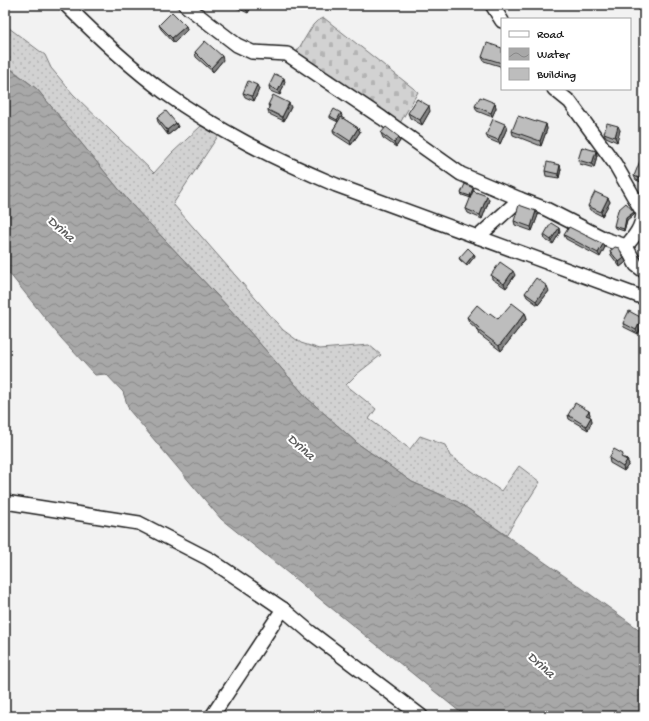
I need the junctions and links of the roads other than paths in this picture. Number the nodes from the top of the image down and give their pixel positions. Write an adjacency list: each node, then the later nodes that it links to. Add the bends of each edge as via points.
1 (66, 5): 7 (street, via 99,38 163,91 228,133 295,168)
2 (185, 5): 6 (street, via 237,45 252,52 287,54 461,174)
3 (492, 5): 4 (street)
4 (501, 19)
5 (555, 90): 8 (street, via 570,102 598,140 619,170 643,213 642,222 635,236)
6 (520, 199): 7 (street); 8 (street, via 546,209 605,239)
7 (478, 237): 10 (street)
8 (626, 246): 9 (street, via 636,265)
9 (644, 271)
10 (644, 298)
11 (5, 502): 12 (street, via 139,523 209,559)
12 (283, 609): 13 (street); 14 (street)
13 (212, 716)
14 (421, 716)

